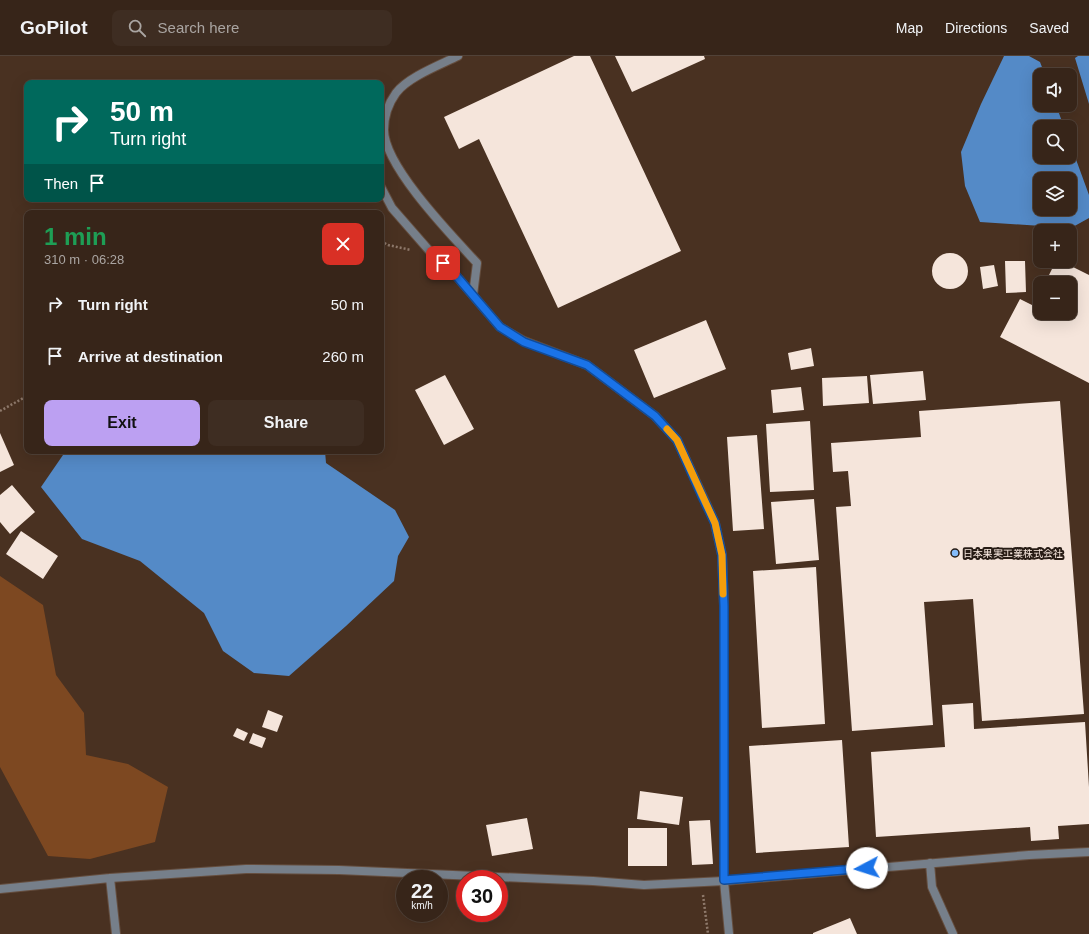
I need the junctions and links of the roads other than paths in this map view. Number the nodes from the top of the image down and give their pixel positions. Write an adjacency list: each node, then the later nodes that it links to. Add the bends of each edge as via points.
1 (458, 56): 3 (street, via 413,78 396,92 386,110 384,131 390,153 406,180 441,225 477,263)
2 (384, 193): 3 (street, via 392,208 433,255 453,272)
3 (473, 295): 7 (street, via 500,327 524,342 587,365 655,416 677,440 715,523 722,555 724,606)
4 (1089, 852): 5 (street)
5 (930, 863): 7 (street); 11 (street, via 932,887)
6 (110, 878): 7 (street, via 246,870 339,870 644,885); 8 (street); 9 (street)
7 (724, 880): 10 (street)
8 (0, 889)
9 (116, 934)
10 (729, 934)
11 (953, 934)

